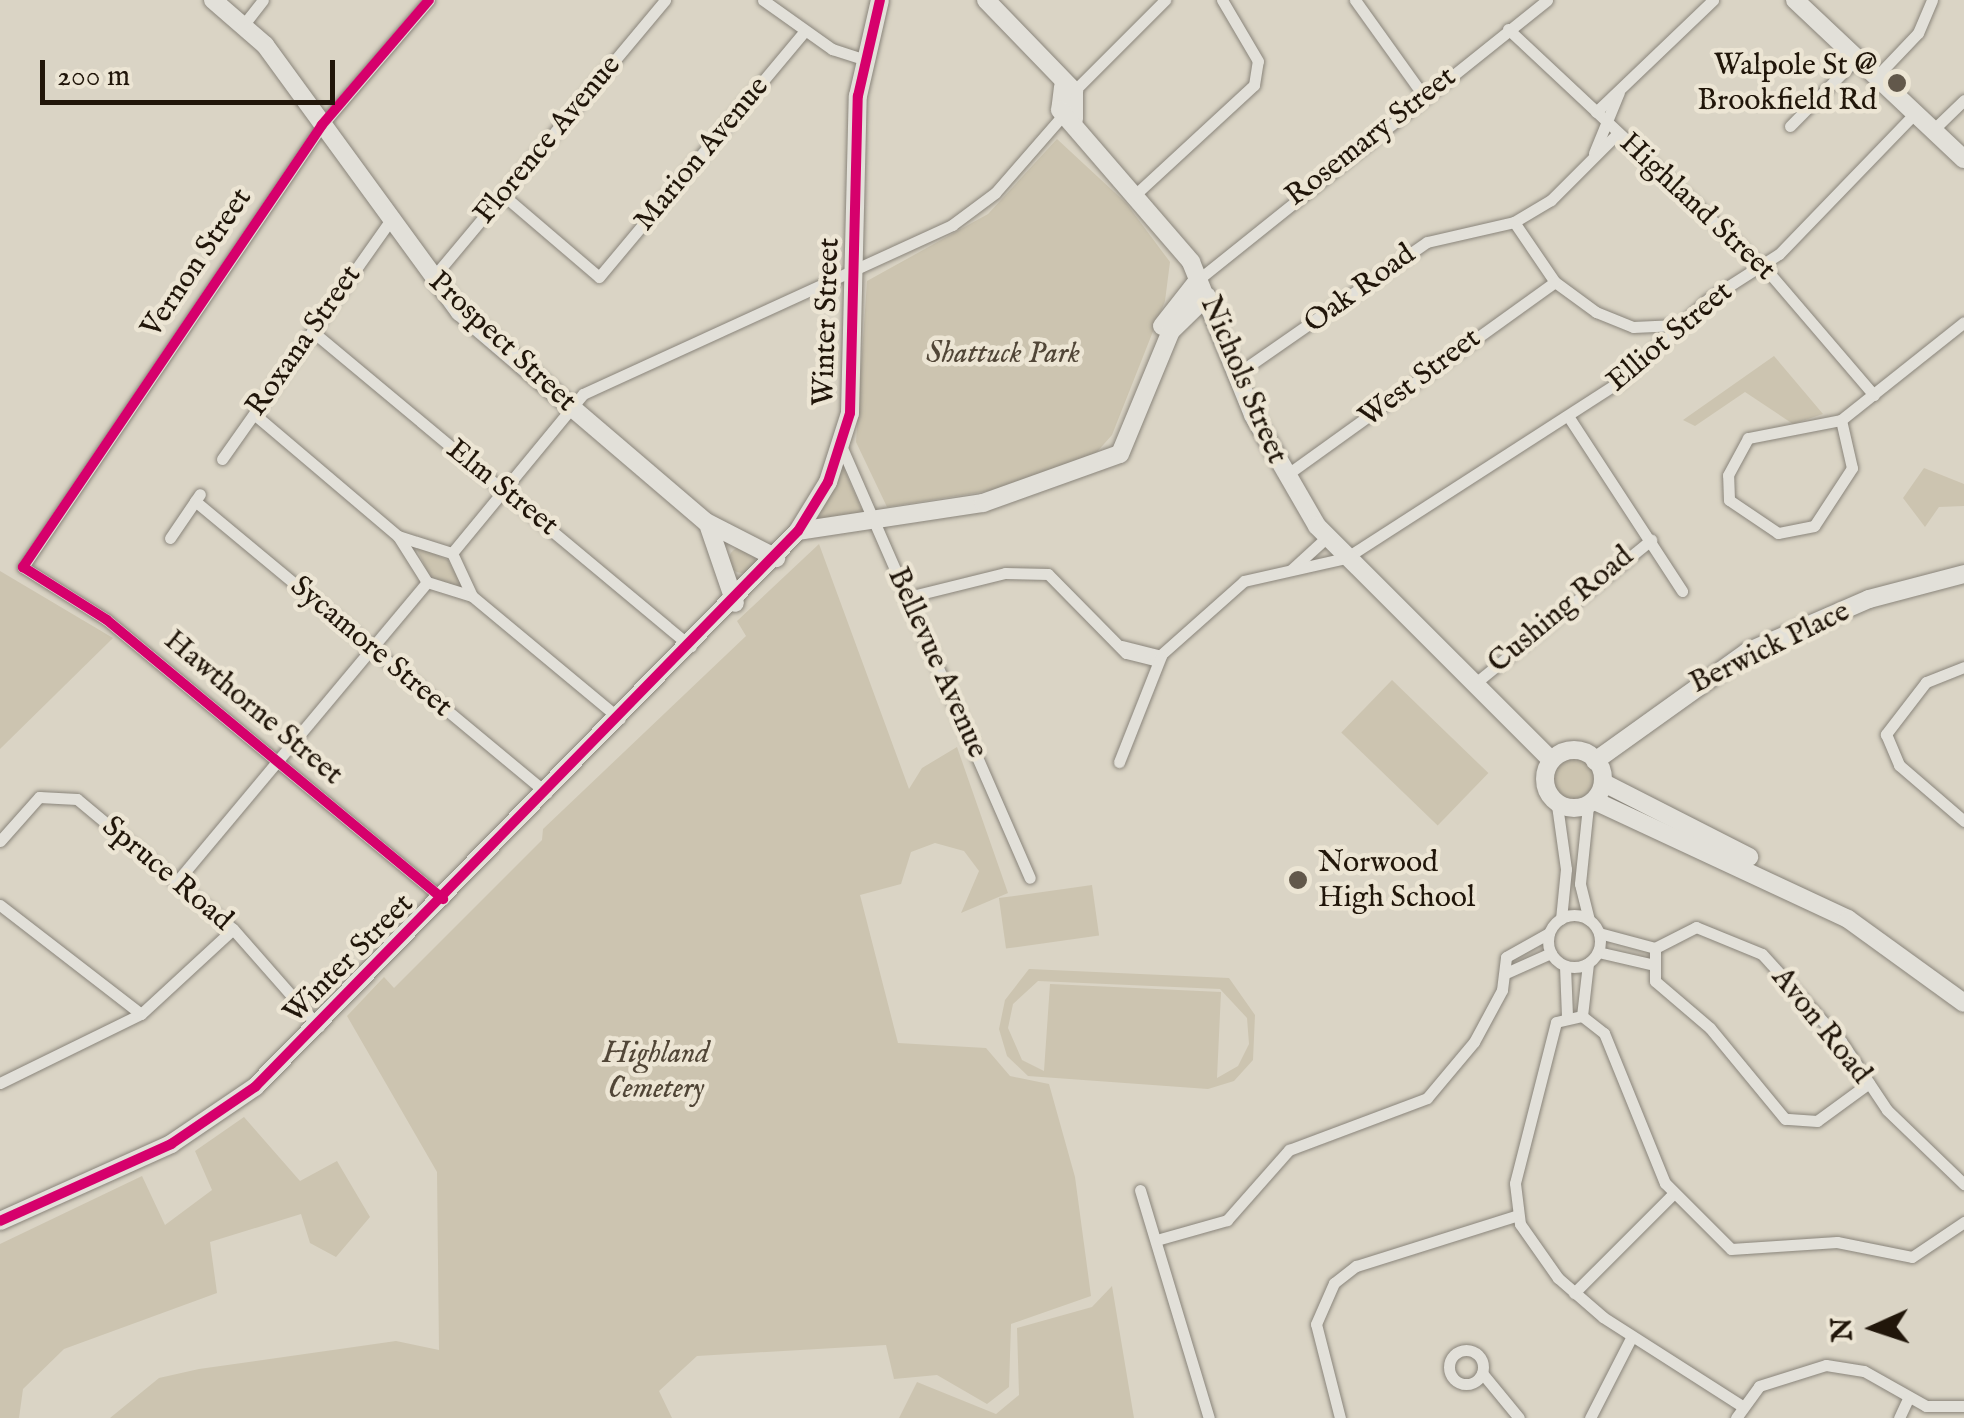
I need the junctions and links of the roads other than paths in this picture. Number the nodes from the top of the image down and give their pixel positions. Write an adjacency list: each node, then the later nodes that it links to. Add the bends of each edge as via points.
1 (213, 0): 15 (street, Prospect Street)
2 (264, 0): 15 (street)
3 (429, 0): 29 (street, Vernon Street)
4 (665, 0): 36 (street, Florence Avenue)
5 (763, 0): 17 (street)
6 (880, 0): 19 (street, Winter Street)
7 (986, 0): 22 (street)
8 (1165, 0): 22 (street)
9 (1222, 0): 35 (street, via 1258,61 1254,84)
10 (1355, 0): 23 (street)
11 (1546, 0): 16 (street, Rosemary Street)
12 (1713, 0): 21 (street)
13 (1795, 0): 18 (street)
14 (1932, 0): 20 (street, via 1918,33)
15 (245, 23): 29 (street, Prospect Street)
16 (1508, 29): 23 (street, Rosemary Street); 25 (street, Highland Street)
17 (805, 31): 19 (street); 36 (street, Marion Avenue, via 599,277)
18 (1857, 58): 20 (street); 30 (street)
19 (862, 59): 40 (street, Winter Street)
20 (1877, 76): 26 (street)
21 (1622, 84): 25 (street); 28 (street, Oak Road)
22 (1069, 89): 27 (street)
23 (1423, 94): 43 (street, Rosemary Street)
24 (1964, 100): 31 (street)
25 (1596, 112): 28 (street, Highland Street)
26 (1915, 113): 31 (street); 39 (street, Elliot Street)
27 (1069, 117): 35 (street, Nichols Street); 40 (street, via 982,206)
28 (1606, 122): 32 (street, Highland Street); 34 (street, Oak Road)
29 (322, 125): 38 (street, Prospect Street); 67 (street, Vernon Street)
30 (1790, 126)
31 (1933, 130): 33 (street)
32 (1618, 133): 34 (street, Oak Road); 39 (street, Highland Street)
33 (1964, 159)
34 (1589, 161): 37 (street, Oak Road)
35 (1138, 192): 43 (street, Nichols Street)
36 (503, 195): 41 (street, Florence Avenue)
37 (1514, 222): 42 (street); 47 (street, Oak Road, via 1427,242)
38 (388, 224): 41 (street, Prospect Street); 46 (street, Roxana Street)
39 (1760, 266): 45 (street, Elliot Street); 48 (street, Highland Street)
40 (854, 272): 49 (street); 53 (street, Winter Street)
41 (431, 280): 49 (street, Prospect Street)
42 (1555, 282): 45 (street, via 1633,327); 55 (street, West Street)
43 (1203, 287): 47 (street, Nichols Street); 57 (street, via 1171,331 1102,462 982,503)
44 (1964, 322): 48 (street)
45 (1678, 325): 51 (street, Elliot Street, via 1642,364)
46 (312, 330): 50 (street, Roxana Street); 56 (street, Elm Street)
47 (1237, 374): 55 (street, Nichols Street)
48 (1874, 395): 52 (street)
49 (570, 406): 56 (street); 58 (street, Prospect Street)
50 (254, 414): 54 (street, Roxana Street); 60 (street)
51 (1568, 416): 63 (street); 66 (street, Elliot Street)
52 (1840, 420): 52 (street, via 1748,438 1728,476 1729,500 1778,533 1814,526 1852,468)
53 (842, 448): 57 (street, Bellevue Avenue); 59 (street, Winter Street)
54 (222, 459)
55 (1285, 476): 61 (street, Nichols Street)
56 (504, 488): 64 (street); 75 (street, Elm Street)
57 (873, 520): 59 (street); 73 (street, Bellevue Avenue)
58 (706, 522): 65 (street, Prospect Street); 74 (street, Prospect Street)
59 (798, 530): 65 (street, Winter Street)
60 (398, 536): 64 (street); 70 (street)
61 (1327, 537): 66 (street, Nichols Street); 68 (street)
62 (170, 538): 76 (street, Sycamore Street, via 197,498)
63 (1651, 540): 71 (street); 79 (street, Cushing Road)
64 (452, 553): 72 (street)
65 (776, 558): 74 (street, Winter Street)
66 (1346, 558): 68 (street); 79 (street, Nichols Street)
67 (23, 567): 82 (street, Hawthorne Street, via 107,620)
68 (1292, 569): 77 (street, via 1232,588)
69 (1964, 574): 83 (street, Berwick Place, via 1869,599 1747,652)
70 (427, 582): 72 (street); 76 (street)
71 (1682, 591)
72 (472, 596): 80 (street)
73 (908, 598): 77 (street, via 1005,573 1048,574 1120,646); 91 (street, Bellevue Avenue)
74 (735, 603): 75 (street, Winter Street)
75 (692, 646): 80 (street, Winter Street)
76 (371, 648): 82 (street); 86 (street, Sycamore Street)
77 (1161, 656): 84 (street)
78 (1964, 668): 89 (street, via 1926,682 1886,734 1899,765)
79 (1473, 685): 81 (street, Nichols Street)
80 (620, 720): 86 (street, Winter Street)
81 (1550, 759): 83 (street, via 1569,750); 87 (street, via 1546,780)
82 (279, 760): 92 (street); 94 (street, Hawthorne Street)
83 (1596, 760): 85 (street)
84 (1119, 762)
85 (1604, 783): 88 (street); 93 (street)
86 (547, 794): 94 (street, Winter Street)
87 (1556, 798): 88 (street); 96 (street, via 1566,869)
88 (1591, 804): 93 (street); 97 (street, via 1580,884)
89 (1964, 821)
90 (0, 841): 92 (street, Spruce Road, via 39,797 67,793)
91 (1030, 878)
92 (178, 880): 98 (street, Spruce Road)
93 (1791, 884): 108 (street, via 1887,930); 109 (street, via 1888,943)
94 (444, 899): 112 (street, Winter Street)
95 (0, 905): 110 (street)
96 (1560, 919): 97 (street); 99 (street)
97 (1589, 920): 100 (street)
98 (233, 928): 110 (street); 112 (street, Spruce Road)
99 (1549, 933): 103 (street); 107 (street, via 1506,957)
100 (1599, 933): 101 (street); 102 (street)
101 (1654, 948): 105 (street); 114 (street, Avon Road, via 1696,927 1752,948)
102 (1598, 952): 104 (street); 105 (street)
103 (1551, 953): 106 (street); 107 (street)
104 (1588, 963): 106 (street); 111 (street)
105 (1650, 964): 114 (street, via 1660,988 1710,1028 1785,1119 1817,1120)
106 (1565, 966): 111 (street)
107 (1506, 973): 121 (street, via 1474,1042 1427,1098 1289,1150 1227,1220)
108 (1964, 988)
109 (1964, 1003)
110 (141, 1014): 113 (street)
111 (1575, 1016): 117 (street, via 1615,1051); 118 (street, via 1543,1045)
112 (318, 1027): 119 (street, Winter Street, via 206,1124)
113 (0, 1083)
114 (1869, 1084): 115 (street, Avon Road)
115 (1964, 1184)
116 (1140, 1190): 121 (street)
117 (1673, 1194): 120 (street, via 1742,1252 1837,1242 1912,1257); 122 (street)
118 (1516, 1216): 122 (street); 129 (street, via 1356,1266 1334,1283 1316,1324)
119 (0, 1221)
120 (1964, 1222)
121 (1160, 1239): 128 (street)
122 (1574, 1294): 123 (street)
123 (1631, 1338): 127 (street); 131 (street)
124 (1482, 1374): 130 (street)
125 (1909, 1397): 126 (street); 127 (street, via 1864,1372 1826,1365 1768,1380); 132 (street)
126 (1964, 1406)
127 (1739, 1412)
128 (1209, 1418)
129 (1340, 1418)
130 (1519, 1418)
131 (1590, 1418)
132 (1899, 1418)

